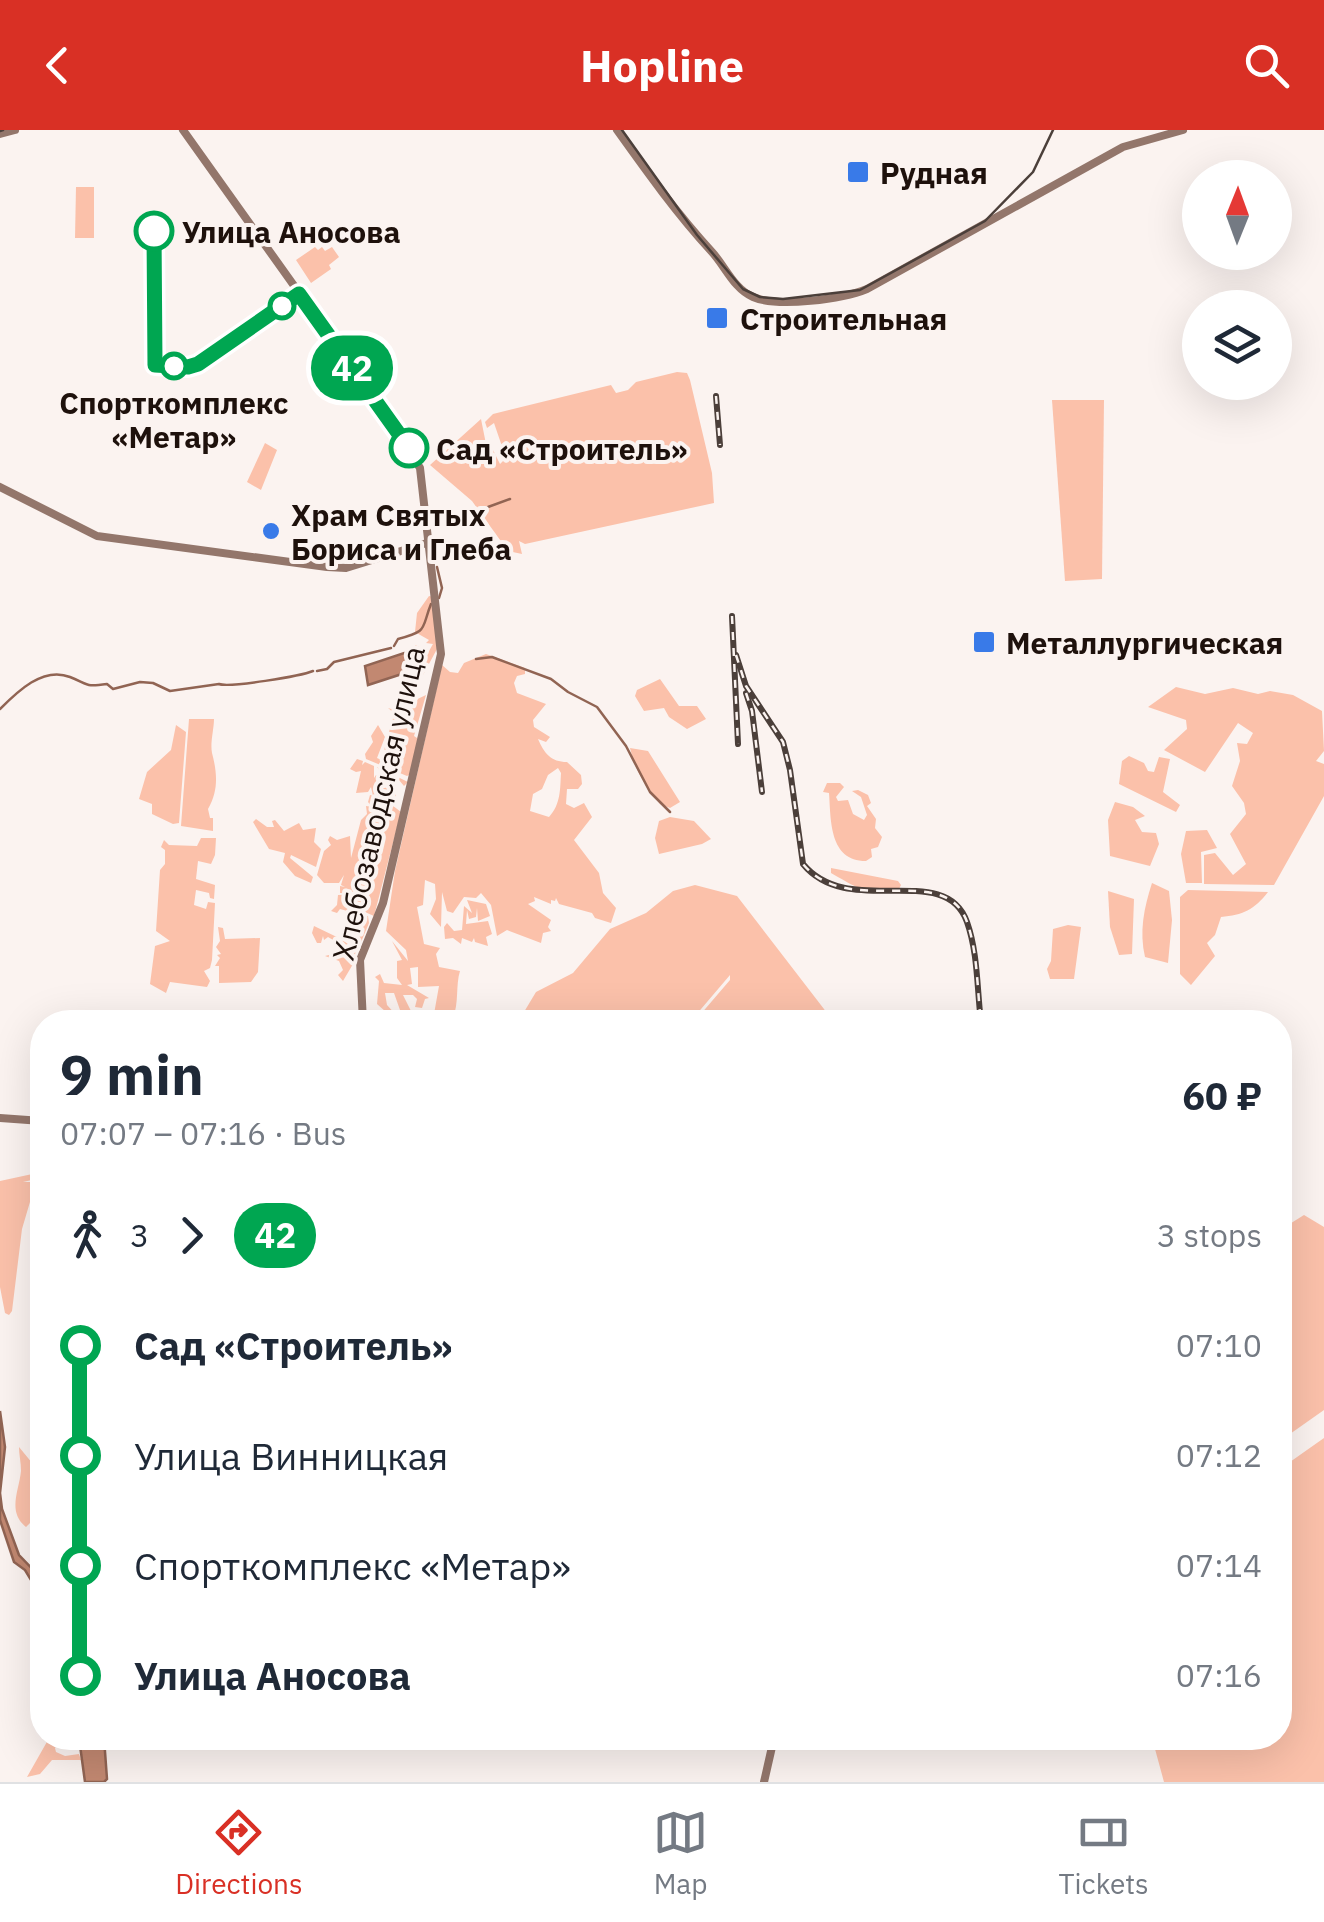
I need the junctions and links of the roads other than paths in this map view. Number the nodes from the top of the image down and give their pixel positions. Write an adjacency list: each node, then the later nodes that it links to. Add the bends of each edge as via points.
1 (15, 130): 5 (main road)
2 (182, 130): 7 (main road, Хлебозаводская улица, via 414,456)
3 (617, 130): 4 (main road, via 736,284 776,301 867,289 1123,147)
4 (1182, 130)
5 (0, 134)
6 (0, 487): 7 (main road, via 97,536 328,568)
7 (430, 542): 8 (main road, Хлебозаводская улица, via 440,654 383,903 360,960)
8 (362, 1010)
9 (0, 1120): 10 (main road)
10 (30, 1122)
11 (771, 1750): 12 (main road)
12 (764, 1782)

